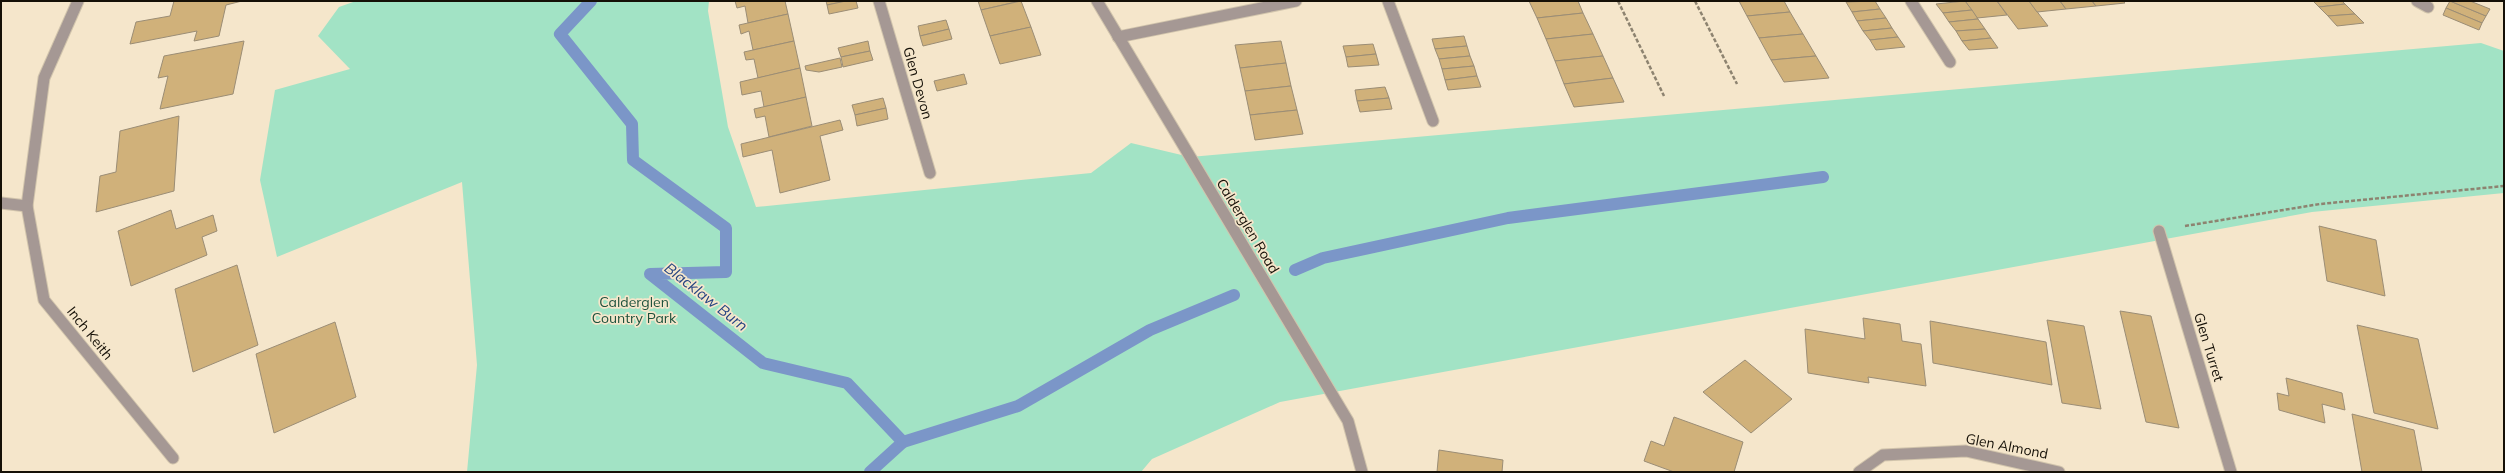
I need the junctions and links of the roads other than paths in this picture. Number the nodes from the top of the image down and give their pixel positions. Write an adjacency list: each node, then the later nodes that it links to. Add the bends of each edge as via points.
1 (78, 1): 14 (street, Inch Keith, via 44,78)
2 (879, 1): 12 (street, Glen Devon)
3 (1097, 1): 9 (street, Calderglen Road)
4 (1296, 1): 9 (street)
5 (1388, 1): 11 (street)
6 (1911, 1): 10 (street)
7 (2417, 1): 8 (street)
8 (2428, 7)
9 (1118, 37): 17 (street, Calderglen Road, via 1348,421)
10 (1950, 62)
11 (1433, 121)
12 (930, 173)
13 (1, 203): 14 (street)
14 (27, 206): 16 (street, Inch Keith, via 44,300)
15 (2159, 231): 20 (street, Glen Turret)
16 (173, 458)
17 (1362, 472)
18 (1859, 472): 19 (street, Glen Almond, via 1883,455 1966,451)
19 (2059, 472)
20 (2231, 472)

